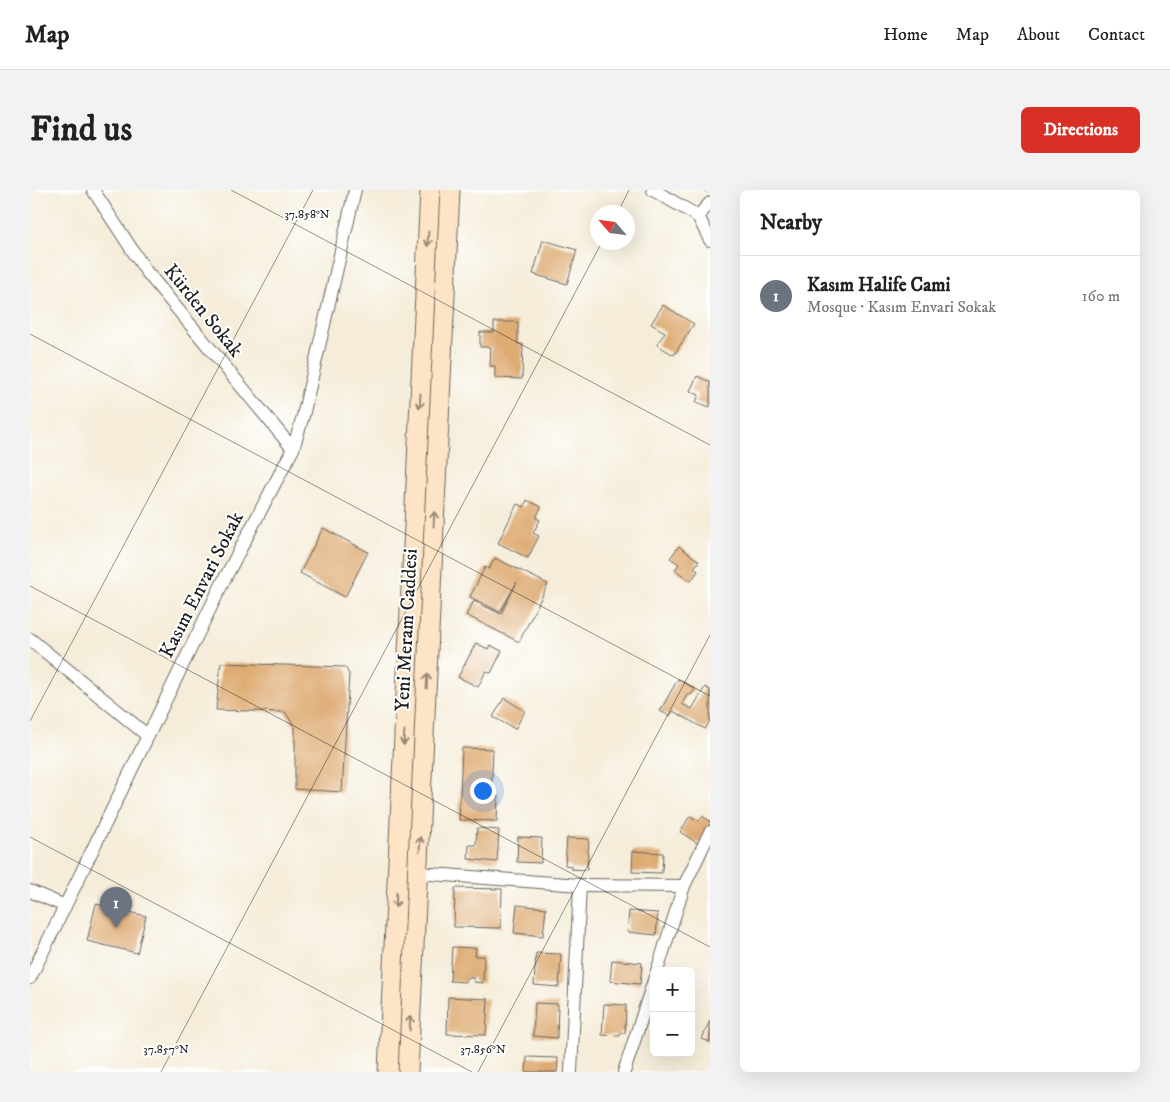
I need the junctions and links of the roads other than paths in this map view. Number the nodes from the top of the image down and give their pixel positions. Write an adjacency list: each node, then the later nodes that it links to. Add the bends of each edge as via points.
1 (93, 190): 9 (street, Kürden Sokak, via 146,271)
2 (355, 190): 9 (street, Kasım Envari Sokak)
3 (430, 190): 21 (main road, Yeni Meram Caddesi, one-way to 21)
4 (450, 190): 13 (main road, Yeni Meram Caddesi, one-way to 4)
5 (653, 190): 7 (street)
6 (710, 203): 7 (street)
7 (698, 216): 8 (street)
8 (710, 240)
9 (293, 449): 11 (street, Kasım Envari Sokak, via 224,580)
10 (30, 638): 11 (street)
11 (148, 736): 17 (street, Kasım Envari Sokak)
12 (710, 832): 15 (street)
13 (418, 873): 14 (street); 22 (main road, Yeni Meram Caddesi, one-way to 13)
14 (580, 885): 15 (street); 23 (street)
15 (684, 886): 18 (street)
16 (30, 891): 17 (street)
17 (65, 906): 19 (street, Kasım Envari Sokak)
18 (658, 967)
19 (30, 978)
20 (650, 992): 24 (street)
21 (388, 1072)
22 (408, 1072)
23 (571, 1072)
24 (624, 1072)

